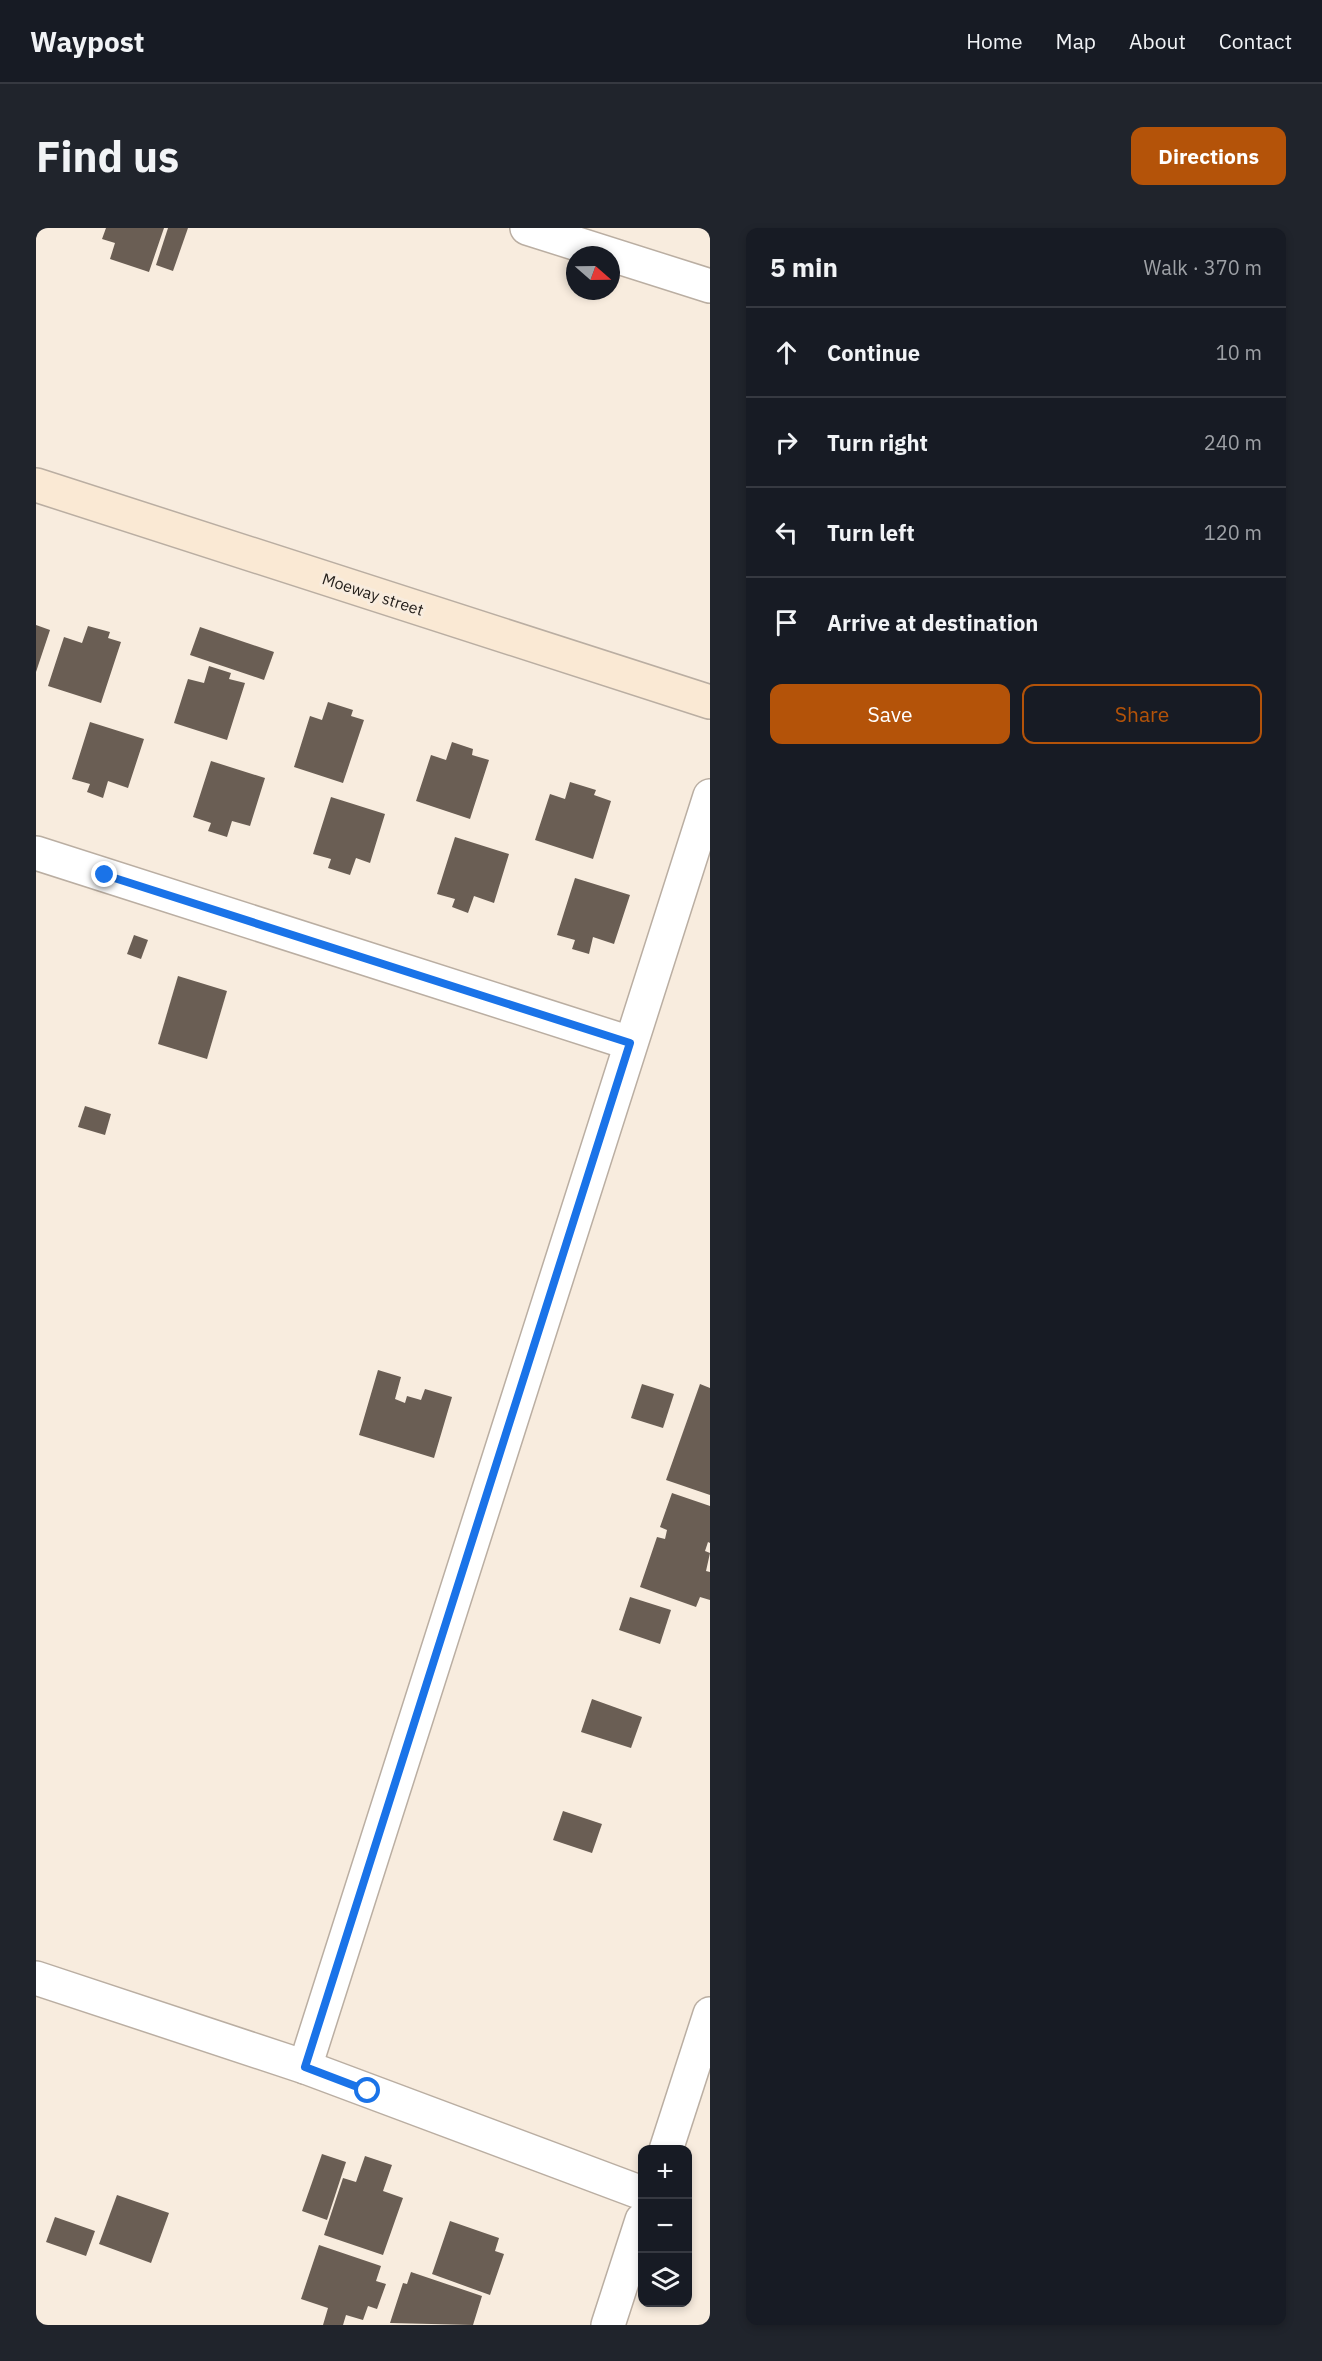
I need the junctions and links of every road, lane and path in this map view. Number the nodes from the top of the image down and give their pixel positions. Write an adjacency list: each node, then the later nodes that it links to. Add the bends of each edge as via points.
1 (526, 228): 2 (street)
2 (710, 286)
3 (36, 485): 4 (street, Moeway street)
4 (710, 702)
5 (710, 796): 7 (street)
6 (36, 853): 7 (street)
7 (630, 1043): 10 (street)
8 (36, 1978): 10 (street)
9 (710, 2014): 11 (street)
10 (305, 2067): 12 (street)
11 (668, 2145)
12 (638, 2192)
13 (638, 2232): 14 (street)
14 (608, 2325)

